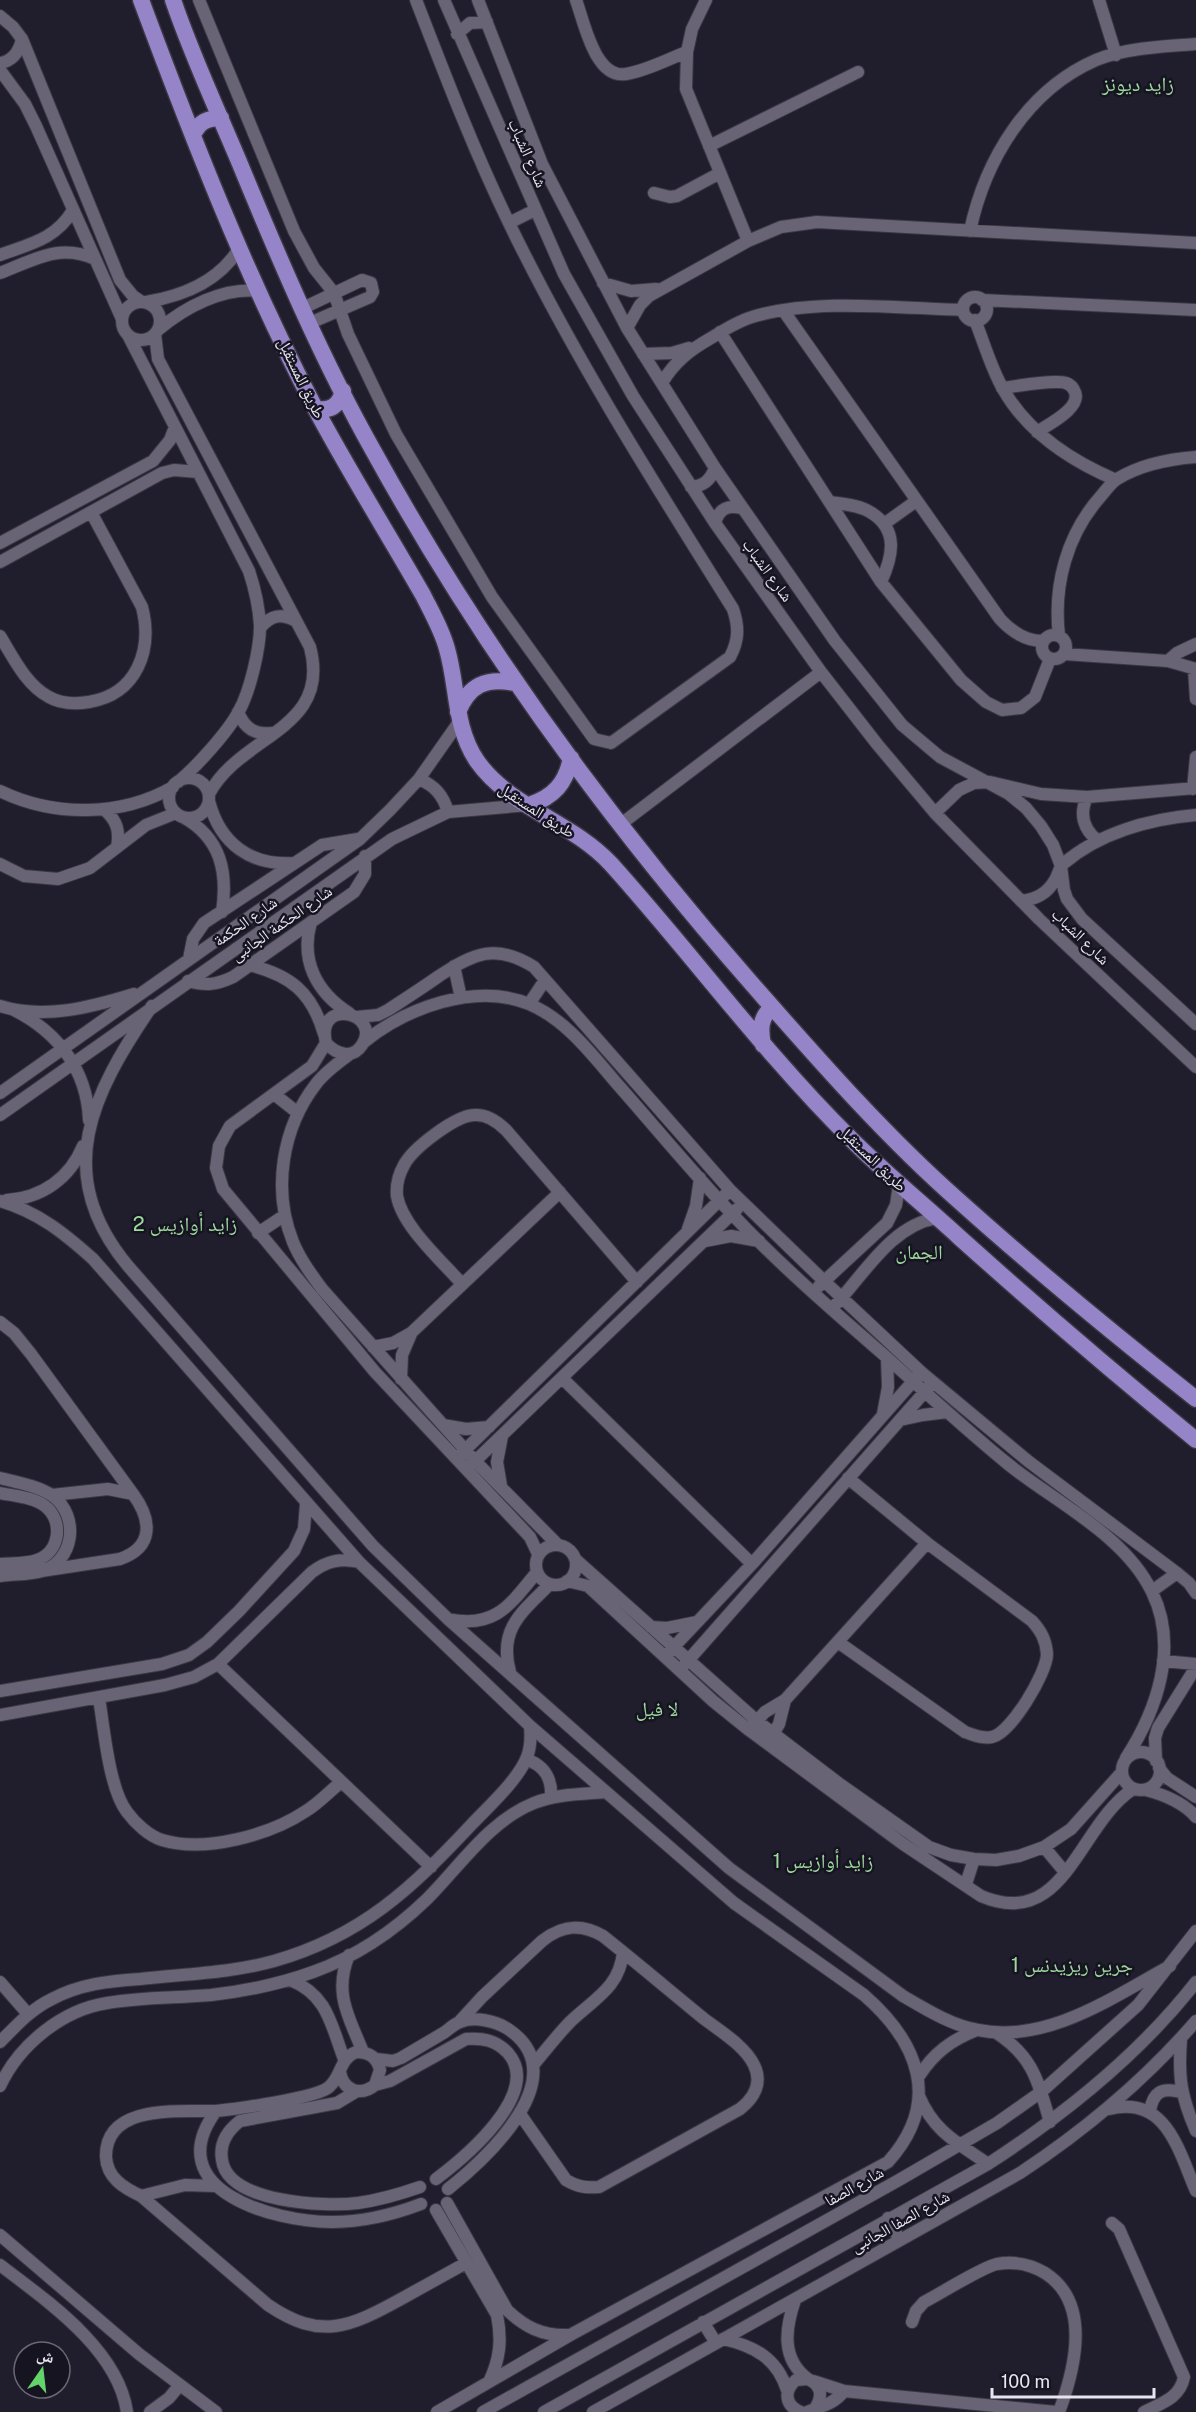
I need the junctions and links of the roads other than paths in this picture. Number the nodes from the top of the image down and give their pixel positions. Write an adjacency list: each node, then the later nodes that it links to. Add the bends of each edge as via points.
1 (141, 0): 21 (main road, طريق المستقبل)
2 (173, 0): 20 (main road, طريق المستقبل)
3 (199, 0): 38 (street, via 294,231 314,268)
4 (416, 0): 27 (street)
5 (444, 0): 12 (street, شارع الشباب)
6 (478, 0): 11 (street, شارع الشباب)
7 (576, 0): 15 (street, via 596,54 612,73 625,74)
8 (706, 0): 15 (street)
9 (1099, 0): 16 (street)
10 (0, 16): 13 (street)
11 (487, 22): 12 (street, via 470,23); 35 (street, شارع الشباب, via 542,164)
12 (457, 34): 26 (street, شارع الشباب)
13 (22, 39): 17 (street, via 13,57); 40 (street, via 120,280 133,296)
14 (1196, 44): 16 (street)
15 (687, 52): 22 (street, via 686,89)
16 (1116, 55): 28 (street, via 1096,60 1061,81 1030,108 993,160 976,201)
17 (0, 63)
18 (0, 70): 25 (street, via 25,104)
19 (858, 72): 22 (street)
20 (221, 118): 21 (main road, via 206,120); 45 (main road, طريق المستقبل)
21 (192, 135): 31 (main road, طريق المستقبل)
22 (709, 146): 23 (street)
23 (720, 173): 24 (street, via 677,196); 29 (street)
24 (654, 193)
25 (73, 210): 32 (street, via 48,237); 33 (street)
26 (535, 210): 27 (street); 64 (street, شارع الشباب, via 598,336)
27 (509, 223): 41 (street, via 647,474 733,609 737,622 738,637 730,657 611,744 594,739 492,597 396,434 348,334)
28 (970, 231): 29 (street, via 817,222 781,227); 30 (street)
29 (748, 241): 36 (street)
30 (1196, 243)
31 (240, 248): 37 (main road, طريق المستقبل); 40 (street, via 212,279 164,299)
32 (0, 255)
33 (95, 259): 34 (street, via 69,251 55,252); 46 (street)
34 (0, 273)
35 (603, 283): 36 (street, via 631,291); 48 (street, شارع الشباب)
36 (661, 289): 48 (street, via 640,305)
37 (260, 291): 49 (street, via 219,296 172,318); 57 (main road, طريق المستقبل)
38 (334, 293): 41 (street); 41 (street, via 362,280 371,283 370,297); 45 (street)
39 (982, 300): 43 (street, via 969,298); 44 (street); 47 (street, via 985,315)
40 (144, 302): 46 (street, via 128,306); 49 (street, via 159,314)
41 (341, 310): 45 (street)
42 (783, 310): 43 (street); 50 (street, via 750,318); 65 (street)
43 (963, 310): 47 (street, via 967,318)
44 (1196, 310)
45 (306, 316): 56 (main road, طريق المستقبل)
46 (122, 319): 51 (street)
47 (975, 320): 55 (street)
48 (627, 328): 53 (street, شارع الشباب)
49 (156, 332): 51 (street, via 142,339); 76 (street, via 158,358)
50 (720, 332): 52 (street); 66 (street)
51 (128, 335): 58 (street)
52 (699, 345): 53 (street, via 672,353); 54 (street, via 677,361)
53 (643, 354): 54 (street, شارع الشباب)
54 (662, 384): 61 (street, شارع الشباب)
55 (1002, 388): 59 (street); 59 (street, via 1059,382 1069,384 1076,392 1076,402 1070,409)
56 (343, 391): 57 (main road, via 330,409); 87 (main road, طريق المستقبل, via 429,549)
57 (315, 408): 90 (main road, طريق المستقبل, via 437,624 449,656)
58 (175, 427): 62 (street); 71 (street, via 153,461)
59 (1037, 432): 63 (street, via 1087,468)
60 (1196, 457): 63 (street, via 1144,467)
61 (715, 468): 64 (street, via 704,484); 67 (street, شارع الشباب)
62 (198, 472): 68 (street, via 162,473); 77 (street, via 249,571)
63 (1116, 480): 79 (street, via 1095,502 1067,553 1056,611)
64 (691, 487): 69 (street, شارع الشباب)
65 (916, 501): 70 (street); 80 (street, via 1000,619 1021,636)
66 (830, 502): 70 (street, via 870,511); 75 (street)
67 (741, 508): 69 (street, via 723,508); 95 (street, شارع الشباب, via 835,641 902,725 940,757)
68 (91, 512): 73 (street); 78 (street, via 142,607 146,623 147,640 140,665 125,687 102,700 76,705 50,699 29,681)
69 (715, 523): 86 (street, شارع الشباب)
70 (884, 524): 75 (street, via 891,542 891,561)
71 (18, 533): 72 (street); 73 (street)
72 (0, 543)
73 (26, 548): 74 (street)
74 (0, 562)
75 (881, 582): 83 (street, via 961,680 1002,710 1021,708 1035,697)
76 (296, 621): 77 (street, via 276,616); 91 (street, via 310,647 314,682 298,714)
77 (260, 628): 89 (street, via 249,684)
78 (0, 636)
79 (1059, 636): 80 (street); 82 (street, via 1066,644)
80 (1043, 641): 83 (street, via 1042,651)
81 (1196, 644): 84 (street, via 1177,652)
82 (1064, 654): 83 (street); 84 (street)
83 (1050, 659)
84 (1168, 661): 85 (street)
85 (1195, 669): 88 (street)
86 (821, 672): 104 (street, شارع الشباب); 107 (street)
87 (515, 683): 90 (main road, via 501,680 480,685 463,699); 93 (main road, طريق المستقبل)
88 (1196, 699)
89 (238, 712): 91 (street, via 251,730); 96 (street, via 202,759)
90 (458, 717): 94 (street, شارع الحكمة); 101 (main road, طريق المستقبل, via 465,743 492,780)
91 (273, 733): 100 (street, via 228,768)
92 (1196, 757): 97 (street)
93 (571, 758): 101 (main road, via 562,784 548,797); 107 (main road, طريق المستقبل)
94 (418, 779): 103 (street, via 439,791); 108 (street, شارع الحكمة)
95 (990, 782): 99 (street, via 1041,794); 104 (street, via 974,783 959,790); 114 (street, شارع الشباب, via 1026,808 1041,825)
96 (176, 784): 100 (street, via 193,779 206,787); 102 (street, via 156,795); 105 (street, via 170,801)
97 (1194, 789): 99 (street)
98 (0, 791): 102 (street, via 44,807)
99 (1087, 797): 109 (street, via 1082,811 1084,825)
100 (209, 798): 105 (street, via 202,814 189,818); 112 (street, via 221,831 242,852 268,862)
101 (529, 805): 103 (street, شارع الحكمة); 133 (main road, طريق المستقبل, via 571,830 608,862)
102 (105, 810): 110 (street, via 117,826)
103 (448, 812): 111 (street, شارع الحكمة)
104 (935, 813): 115 (street, شارع الشباب)
105 (179, 815): 110 (street, via 146,825); 116 (street, via 208,837 223,864)
106 (1196, 815): 109 (street, via 1138,825)
107 (621, 825): 128 (main road, طريق المستقبل)
108 (360, 839): 112 (street, via 322,845); 118 (street, شارع الحكمة)
109 (1098, 841): 114 (street)
110 (117, 847): 113 (street, via 90,868 58,879 24,876)
111 (365, 856): 117 (street, شارع الحكمة الجانبى, via 365,874 354,892); 122 (street, شارع الحكمة)
112 (295, 863): 116 (street)
113 (0, 864)
114 (1061, 866): 115 (street, via 1046,892); 130 (street, شارع الشباب, via 1064,891 1082,919)
115 (1021, 901): 137 (street, شارع الشباب)
116 (222, 912): 118 (street, via 204,923 193,939)
117 (311, 922): 119 (street, شارع الحكمة الجانبى); 129 (street, via 307,936 310,965 328,996)
118 (189, 959): 123 (street, شارع الحكمة)
119 (249, 965): 122 (street, شارع الحكمة الجانبى, via 220,983 206,986); 131 (street, via 268,970 301,989 315,1008)
120 (454, 966): 121 (street, via 469,957 503,953 534,967); 124 (street); 129 (street, via 388,1010 368,1017)
121 (545, 980): 125 (street); 146 (street)
122 (188, 981): 126 (street, شارع الحكمة)
123 (144, 992): 127 (street, via 73,1010 45,1012); 134 (street, شارع الحكمة)
124 (461, 998): 125 (street, via 495,997); 132 (street, via 430,1005)
125 (529, 1004): 144 (street, via 581,1043)
126 (152, 1006): 136 (street, شارع الحكمة); 142 (street, via 124,1052)
127 (4, 1007): 134 (street, via 40,1025)
128 (772, 1007): 133 (main road, via 761,1024); 170 (main road, طريق المستقبل, via 827,1069 951,1193 1043,1277)
129 (353, 1015): 131 (street, via 340,1013 332,1018 326,1025); 132 (street, via 363,1024)
130 (1196, 1024)
131 (325, 1038): 135 (street, via 332,1050); 139 (street, via 312,1066)
132 (364, 1042): 135 (street)
133 (763, 1045): 145 (main road, طريق المستقبل)
134 (64, 1048): 136 (street); 138 (street, شارع الحكمة)
135 (350, 1054): 140 (street, via 315,1084)
136 (73, 1062): 141 (street, شارع الحكمة); 142 (street, via 86,1092)
137 (1196, 1067)
138 (0, 1093)
139 (274, 1094): 140 (street); 154 (street, via 230,1126 219,1146 216,1168 223,1189)
140 (298, 1113): 152 (street, via 282,1168)
141 (0, 1115)
142 (89, 1124): 143 (street)
143 (86, 1138): 149 (street, via 74,1164 54,1185 18,1200); 158 (street, via 89,1193 97,1220 109,1244)
144 (700, 1178): 148 (street); 155 (street, via 696,1206)
145 (899, 1185): 153 (main road, طريق المستقبل); 160 (street, via 896,1205 887,1223)
146 (730, 1190): 148 (street); 150 (street)
147 (560, 1192): 161 (street); 162 (street); 162 (street, via 507,1130 488,1117 463,1117 415,1152 398,1177 401,1210)
148 (720, 1200): 151 (street); 155 (street)
149 (0, 1201): 159 (street, via 50,1222)
150 (743, 1203): 151 (street); 160 (street)
151 (732, 1214): 156 (street); 157 (street)
152 (285, 1215): 154 (street); 171 (street, via 305,1267)
153 (937, 1218): 164 (street, via 900,1234); 174 (main road, طريق المستقبل)
154 (258, 1233): 175 (street)
155 (686, 1233): 161 (street)
156 (701, 1242): 157 (street, via 731,1236); 168 (street)
157 (761, 1242): 163 (street)
158 (128, 1266): 159 (street); 194 (street)
159 (112, 1279): 197 (street)
160 (824, 1281): 163 (street); 164 (street)
161 (637, 1282): 166 (street)
162 (462, 1284): 169 (street)
163 (813, 1291): 165 (street)
164 (841, 1298): 165 (street); 176 (street)
165 (831, 1309): 172 (street)
166 (597, 1320): 168 (street); 189 (street)
167 (0, 1322): 200 (street, via 31,1354)
168 (609, 1332): 177 (street)
169 (411, 1333): 171 (street, via 393,1343); 178 (street, via 402,1355)
170 (1128, 1345): 174 (main road, via 1123,1362); 181 (main road, طريق المستقبل)
171 (373, 1347): 173 (street)
172 (887, 1359): 179 (street); 186 (street, via 888,1388)
173 (386, 1363): 175 (street); 178 (street)
174 (1109, 1370): 184 (main road, طريق المستقبل)
175 (375, 1372): 192 (street)
176 (921, 1372): 179 (street); 180 (street)
177 (562, 1378): 190 (street); 211 (street)
178 (401, 1379): 188 (street)
179 (912, 1382): 182 (street); 186 (street)
180 (933, 1382): 182 (street); 214 (street, via 1028,1461)
181 (1176, 1384): 183 (main road, طريق المستقبل); 184 (main road, via 1158,1384 1151,1392)
182 (924, 1393): 185 (street); 187 (street)
183 (1196, 1399)
184 (1150, 1403): 191 (main road, طريق المستقبل)
185 (947, 1412): 187 (street); 218 (street, via 1118,1546 1138,1566)
186 (882, 1416): 203 (street)
187 (899, 1420): 196 (street)
188 (442, 1424): 189 (street, via 466,1429); 192 (street)
189 (489, 1427): 192 (street)
190 (502, 1436): 193 (street); 198 (street, via 497,1462)
191 (1196, 1440)
192 (461, 1455): 193 (street)
193 (471, 1466): 198 (street); 207 (street, via 530,1536)
194 (306, 1470): 197 (street); 220 (street, via 373,1546)
195 (0, 1478): 201 (street)
196 (848, 1478): 204 (street); 205 (street)
197 (289, 1485): 202 (street)
198 (501, 1487): 206 (street)
199 (0, 1493): 201 (street)
200 (133, 1494): 201 (street, via 108,1489); 212 (street, via 147,1519 147,1530 131,1555)
201 (43, 1496): 212 (street, via 58,1530 52,1548)
202 (306, 1504): 209 (street); 230 (street, via 304,1529 294,1551 207,1642 189,1655 162,1664)
203 (794, 1517): 204 (street); 211 (street)
204 (805, 1527): 227 (street)
205 (927, 1543): 223 (street); 223 (street, via 1032,1621 1046,1644 1044,1670 1005,1731 993,1737 965,1732)
206 (558, 1545): 207 (street); 208 (street)
207 (538, 1554): 213 (street)
208 (575, 1559): 216 (street, via 573,1575); 222 (street)
209 (359, 1562): 226 (street, via 334,1560 312,1572); 236 (street)
210 (0, 1564): 212 (street)
211 (752, 1564): 221 (street)
212 (39, 1566): 215 (street)
213 (537, 1572): 217 (street); 220 (street, via 508,1608 494,1616 471,1622)
214 (1177, 1573): 218 (street); 219 (street)
215 (0, 1576)
216 (567, 1581): 217 (street); 224 (street, via 588,1586)
217 (549, 1584): 229 (street, via 510,1629 506,1651)
218 (1152, 1591): 225 (street, via 1163,1625)
219 (1196, 1593)
220 (448, 1619): 229 (street)
221 (699, 1621): 222 (street); 224 (street)
222 (651, 1627): 224 (street)
223 (838, 1642): 233 (street)
224 (670, 1652): 227 (street)
225 (1163, 1661): 228 (street); 239 (street, via 1155,1702)
226 (218, 1664): 232 (street, via 194,1677); 243 (street)
227 (684, 1665): 237 (street)
228 (1196, 1665): 241 (street, via 1158,1728)
229 (510, 1674): 250 (street)
230 (70, 1679): 231 (street); 234 (street)
231 (0, 1691)
232 (99, 1698): 234 (street); 243 (street, via 116,1789 126,1811 141,1828 161,1840 191,1845 252,1836 307,1811)
233 (786, 1700): 237 (street, via 765,1712); 238 (street)
234 (74, 1702): 235 (street)
235 (0, 1714)
236 (531, 1726): 240 (street); 246 (street)
237 (753, 1726): 238 (street)
238 (770, 1739): 253 (street, via 929,1846); 256 (street, via 903,1844)
239 (1126, 1758): 241 (street, via 1145,1753); 242 (street)
240 (526, 1759): 247 (street, via 536,1763 549,1778); 254 (street)
241 (1158, 1765): 245 (street, via 1157,1781); 248 (street, via 1177,1786)
242 (1122, 1772): 244 (street); 252 (street, via 1071,1829)
243 (341, 1782): 254 (street)
244 (1133, 1789): 245 (street); 255 (street, via 1118,1802)
245 (1146, 1790): 249 (street, via 1169,1797)
246 (606, 1792): 247 (street); 251 (street)
247 (551, 1797): 259 (street, via 506,1819 407,1917)
248 (1196, 1797)
249 (1196, 1816)
250 (680, 1827): 251 (street); 269 (street, via 729,1868 903,1996)
251 (665, 1845): 280 (street, via 734,1903 883,2012 899,2031)
252 (1044, 1847): 253 (street, via 996,1860); 255 (street)
253 (974, 1859): 256 (street)
254 (431, 1867): 261 (street, via 384,1908 331,1940 272,1962)
255 (1065, 1871): 256 (street, via 1038,1899 1019,1904 999,1904)
256 (966, 1884)
257 (1196, 1931): 260 (street, شارع الصفا)
258 (623, 1952): 267 (street, via 591,1929 578,1926 558,1930 520,1960); 278 (street, via 612,1985 569,2023); 292 (street, via 746,2054 758,2077 751,2101 609,2182 587,2188 566,2180)
259 (349, 1955): 262 (street); 275 (street, via 342,1976 342,1998)
260 (1170, 1966): 271 (street, via 1072,2017 1047,2026); 286 (street, شارع الصفا, via 1138,2005)
261 (210, 1972): 265 (street); 266 (street, via 102,1982 52,1999)
262 (290, 1980): 265 (street); 276 (street, via 309,1989 324,2005)
263 (0, 1982): 266 (street)
264 (1196, 1982): 294 (street, via 1124,2060)
265 (213, 1995): 284 (street, via 106,2003 80,2010 51,2026 29,2045)
266 (28, 2014): 273 (street)
267 (460, 2021): 270 (street); 278 (street, via 484,2020 506,2028 519,2037)
268 (1196, 2022): 272 (street, شارع الصفا الجانبى)
269 (976, 2030): 271 (street); 280 (street, via 943,2047)
270 (447, 2031): 274 (street); 277 (street, via 401,2058)
271 (995, 2032): 286 (street, via 1025,2057)
272 (1180, 2039): 287 (street); 289 (street, شارع الصفا الجانبى)
273 (0, 2042)
274 (454, 2044): 281 (street, via 472,2039 491,2040 511,2056); 283 (street, via 398,2077)
275 (363, 2052): 276 (street); 277 (street)
276 (344, 2059): 279 (street)
277 (375, 2059): 283 (street, via 380,2070)
278 (534, 2064): 282 (street)
279 (340, 2072): 285 (street, via 345,2085); 293 (street, via 322,2092)
280 (919, 2076): 288 (street)
281 (518, 2080): 282 (street); 299 (street, via 495,2123)
282 (533, 2081): 292 (street)
283 (375, 2085): 285 (street)
284 (0, 2086)
285 (357, 2091): 293 (street, via 337,2103)
286 (1041, 2092): 294 (street); 296 (street, شارع الصفا)
287 (1181, 2092): 291 (street, via 1159,2092); 295 (street)
288 (919, 2095): 296 (street, via 935,2125); 297 (street, via 907,2138)
289 (1107, 2109): 291 (street, via 1136,2106); 313 (street, شارع الصفا الجانبى, via 1020,2173)
290 (216, 2111): 293 (street); 301 (street, via 203,2134 201,2148 207,2173); 306 (street, via 152,2113 122,2124 113,2133 106,2158 110,2171 117,2182)
291 (1149, 2111): 305 (street, via 1167,2128)
292 (520, 2114): 303 (street, via 480,2163)
293 (240, 2115): 304 (street, via 223,2140 220,2152 228,2176)
294 (1050, 2122): 298 (street)
295 (1196, 2131)
296 (961, 2145): 298 (street); 300 (street, شارع الصفا)
297 (888, 2162): 300 (street); 319 (street)
298 (988, 2164): 310 (street)
299 (436, 2179): 302 (street); 303 (street)
300 (899, 2180): 334 (street, شارع الصفا)
301 (215, 2186): 306 (street, via 185,2185); 307 (street)
302 (420, 2187): 304 (street, via 379,2200 335,2204 292,2201); 308 (street)
303 (448, 2189): 309 (street, via 450,2195)
304 (250, 2190): 307 (street)
305 (1196, 2191)
306 (141, 2196): 314 (street, via 268,2305 303,2324 343,2326 362,2320)
307 (243, 2204): 308 (street, via 287,2217 333,2222 378,2217)
308 (422, 2204): 309 (street, via 426,2208)
309 (442, 2207): 314 (street); 319 (street, via 507,2310 520,2323 554,2335)
310 (888, 2218): 313 (street); 317 (street)
311 (1112, 2223): 339 (street, via 1119,2229 1184,2377 1176,2396)
312 (1, 2234): 325 (street)
313 (899, 2239): 316 (street, شارع الصفا الجانبى)
314 (466, 2263): 324 (street, via 497,2315 501,2332 496,2367)
315 (0, 2265): 330 (street, via 101,2352 121,2385)
316 (795, 2300): 320 (street, شارع الصفا الجانبى); 321 (street, via 787,2335)
317 (703, 2322): 320 (street); 335 (street)
318 (912, 2322): 338 (street, via 924,2302 994,2264 1036,2268 1067,2295 1074,2314 1073,2364)
319 (572, 2334): 324 (street)
320 (719, 2341): 322 (street, via 741,2343); 336 (street, شارع الصفا الجانبى)
321 (789, 2355): 322 (street); 323 (street, via 799,2372)
322 (773, 2362): 327 (street, via 783,2376)
323 (811, 2380): 326 (street); 327 (street, via 796,2380); 329 (street, via 821,2393)
324 (488, 2383): 333 (street)
325 (179, 2386): 331 (street); 332 (street)
326 (844, 2391): 328 (street); 329 (street, via 827,2405)
327 (787, 2392): 329 (street, via 791,2406); 337 (street)
328 (960, 2408): 338 (street)
329 (803, 2411)
330 (128, 2412)
331 (150, 2412)
332 (216, 2412)
333 (437, 2412)
334 (483, 2412)
335 (544, 2412)
336 (593, 2412)
337 (781, 2412)
338 (1058, 2412)
339 (1144, 2412)

